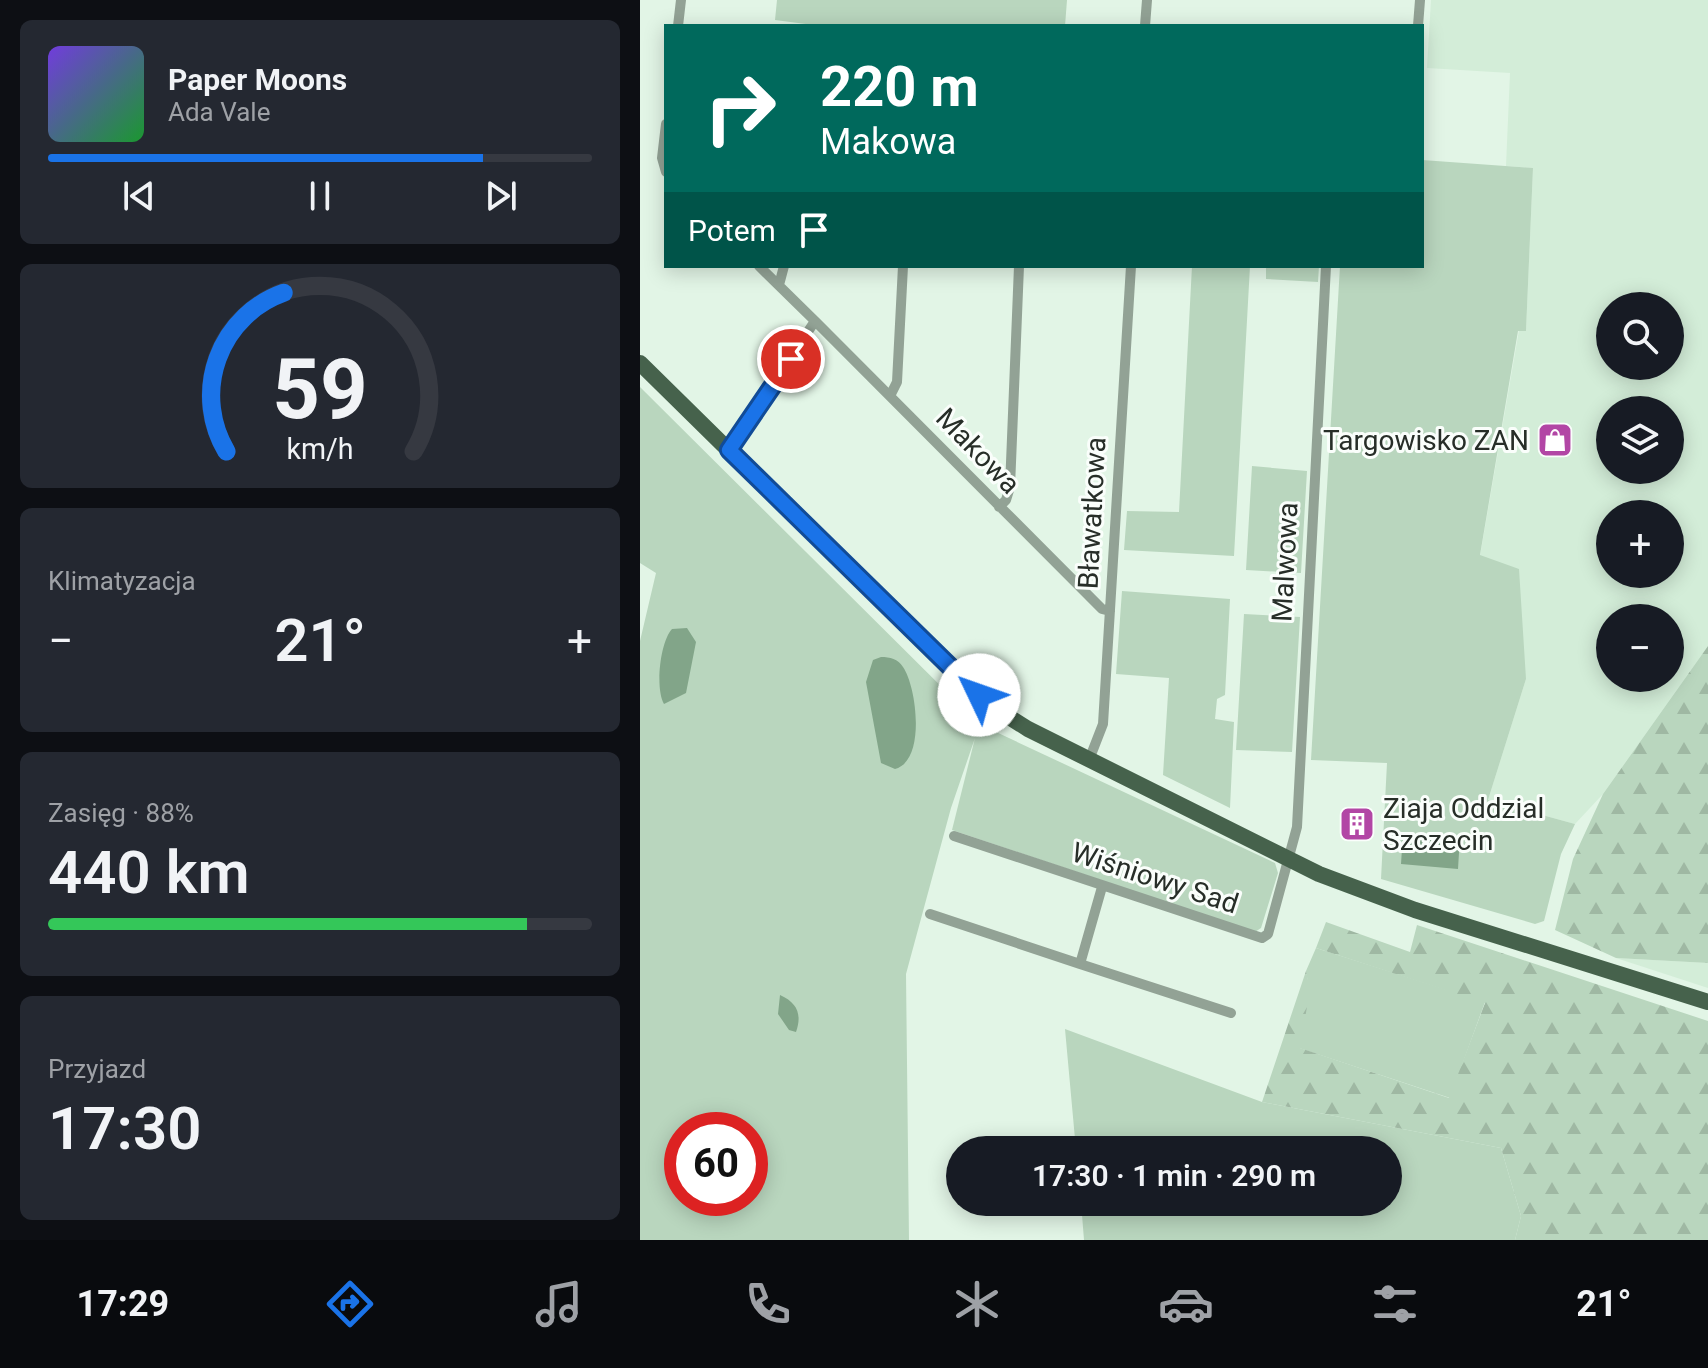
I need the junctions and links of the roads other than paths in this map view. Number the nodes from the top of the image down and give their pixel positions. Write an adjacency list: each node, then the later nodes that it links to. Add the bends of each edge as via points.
1 (681, 0): 4 (street)
2 (1147, 0): 5 (street)
3 (1420, 0): 6 (street)
4 (678, 24)
5 (1145, 24)
6 (1418, 24)
7 (664, 141): 8 (street)
8 (664, 165)
9 (761, 268): 15 (street, Makowa)
10 (783, 268): 15 (street)
11 (903, 268): 18 (street, via 897,382)
12 (1019, 268): 20 (street, via 1010,487)
13 (1131, 268): 21 (street, Bławatkowa)
14 (1326, 268): 24 (street, Malwowa, via 1297,827)
15 (779, 285): 16 (street, Makowa)
16 (815, 321): 18 (street, Makowa); 19 (street)
17 (640, 363): 19 (main road)
18 (890, 396): 20 (street, Makowa)
19 (729, 450): 22 (main road, via 961,679 1006,716)
20 (999, 507): 21 (street, Makowa, via 1102,609)
21 (1110, 611): 22 (street, Bławatkowa, via 1103,724)
22 (1089, 760): 24 (main road)
23 (954, 836): 25 (street, Wiśniowy Sad)
24 (1290, 860): 25 (street, Wiśniowy Sad, via 1268,934 1262,938); 28 (main road, via 1415,910)
25 (1102, 887): 27 (street)
26 (930, 914): 27 (street)
27 (1080, 964): 29 (street)
28 (1708, 1002)
29 (1231, 1013)

